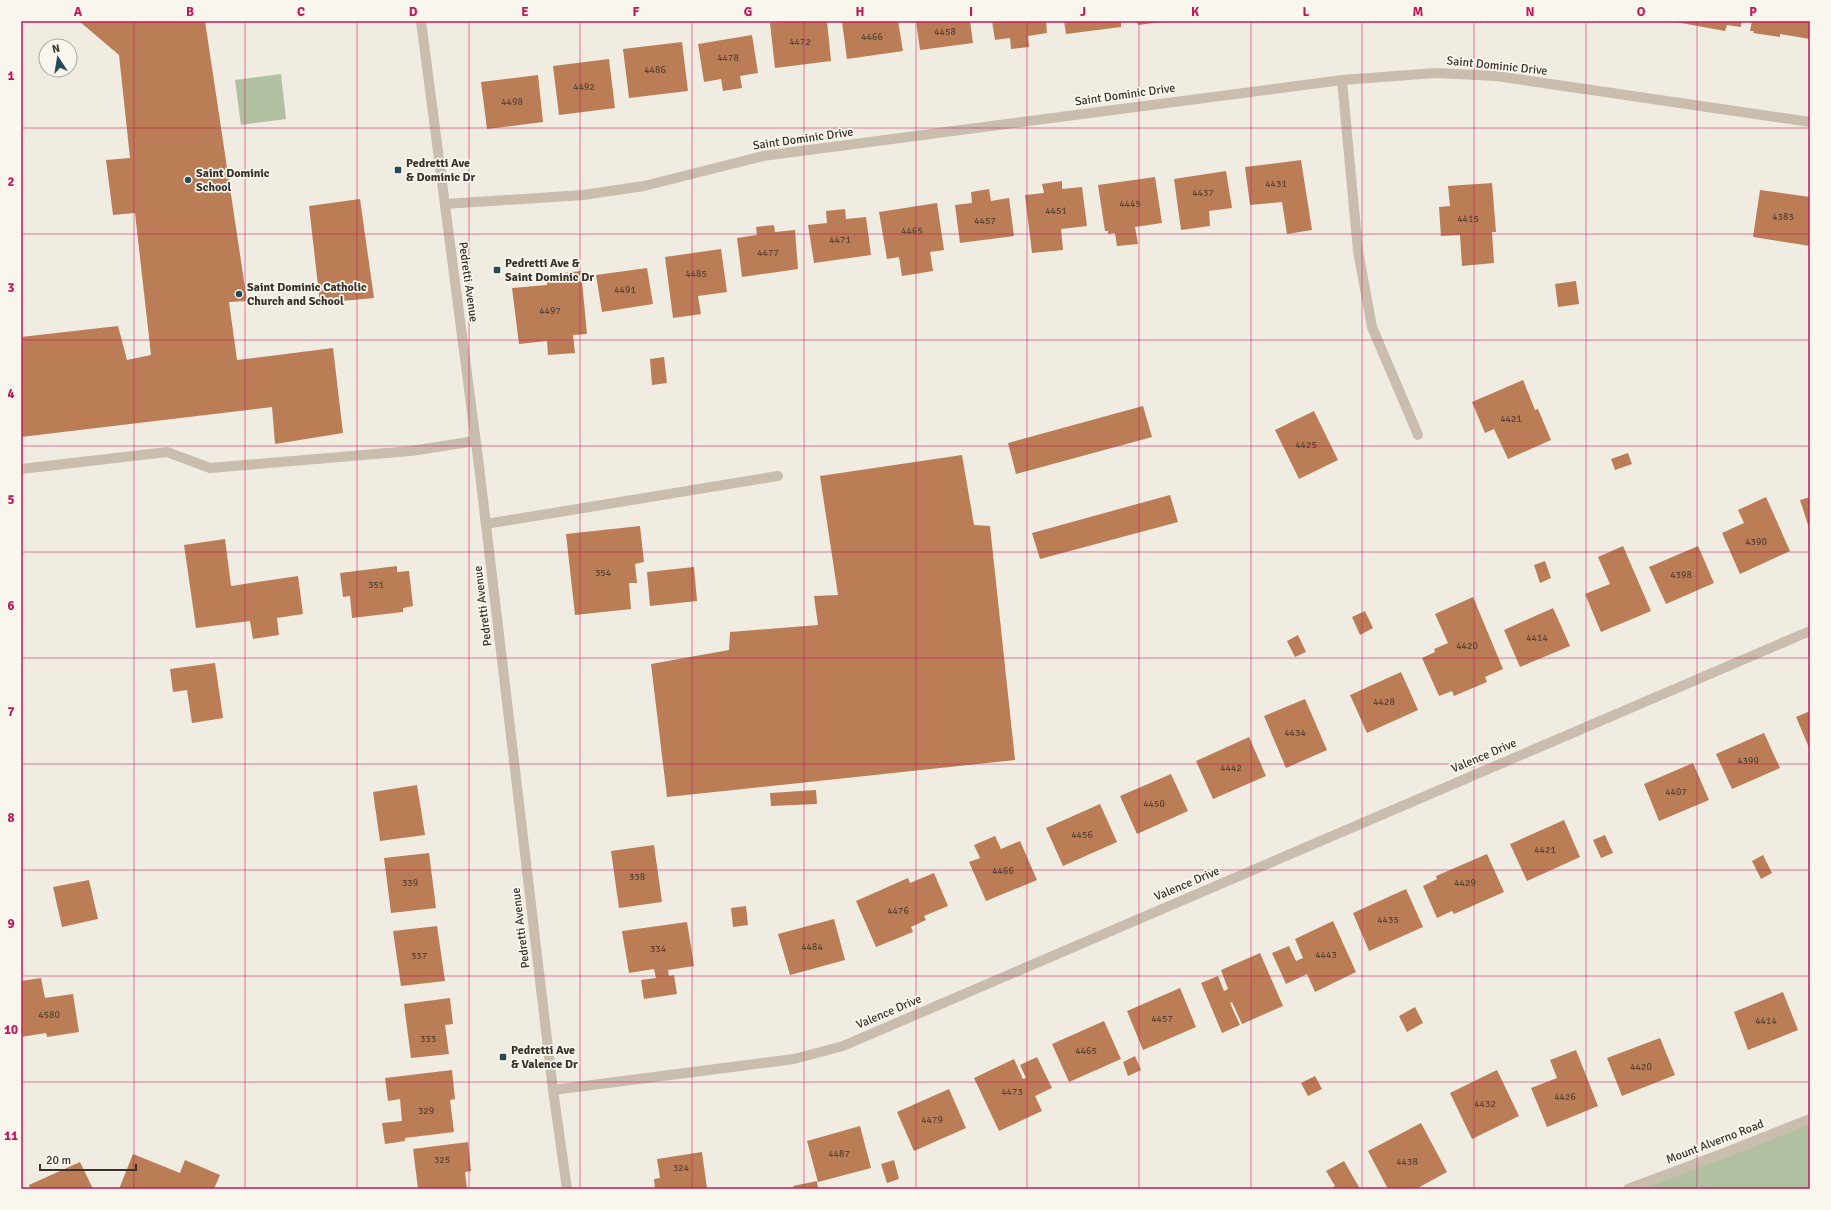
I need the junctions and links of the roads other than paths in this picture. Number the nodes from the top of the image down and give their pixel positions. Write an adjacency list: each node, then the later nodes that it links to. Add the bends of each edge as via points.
1 (421, 21): 4 (street, Pedretti Avenue)
2 (1342, 80): 3 (street, Saint Dominic Drive, via 1436,73 1496,76); 4 (street, Saint Dominic Drive, via 763,156 644,186 584,195); 5 (street, via 1358,251 1372,327)
3 (1810, 122)
4 (445, 204): 6 (street, Pedretti Avenue)
5 (1418, 435)
6 (475, 441): 7 (street, via 410,451 210,468 167,452); 9 (street, Pedretti Avenue)
7 (21, 469)
8 (778, 476): 9 (street)
9 (486, 524): 11 (street, Pedretti Avenue)
10 (1810, 631): 11 (street, Valence Drive, via 843,1046 794,1059)
11 (554, 1090): 13 (street, Pedretti Avenue)
12 (1810, 1119): 14 (street, Mount Alverno Road)
13 (567, 1189)
14 (1628, 1189)

